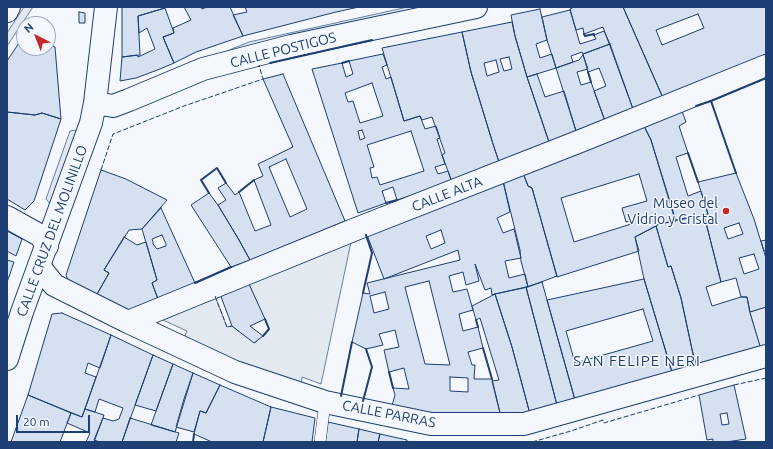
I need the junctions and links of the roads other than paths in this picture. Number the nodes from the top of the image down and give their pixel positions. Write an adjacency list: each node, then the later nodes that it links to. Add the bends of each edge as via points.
1 (9, 7): 4 (street)
2 (106, 7): 6 (street, CALLE CRUZ DEL MOLINILLO)
3 (476, 7): 6 (street, CALLE POSTIGOS, via 291,46 203,69 113,106)
4 (7, 10)
5 (766, 66): 10 (street, CALLE ALTA)
6 (95, 103): 8 (street, CALLE CRUZ DEL MOLINILLO, via 91,123)
7 (7, 217): 8 (street, via 40,236)
8 (46, 246): 9 (street, CALLE CRUZ DEL MOLINILLO)
9 (39, 266): 10 (street, CALLE PARRAS, via 54,285); 12 (street, CALLE CRUZ DEL MOLINILLO)
10 (128, 322): 13 (street, CALLE PARRAS, via 235,372)
11 (765, 356): 13 (street, CALLE PARRAS, via 524,424 431,424)
12 (7, 358)
13 (325, 402): 14 (lane)
14 (320, 442)

